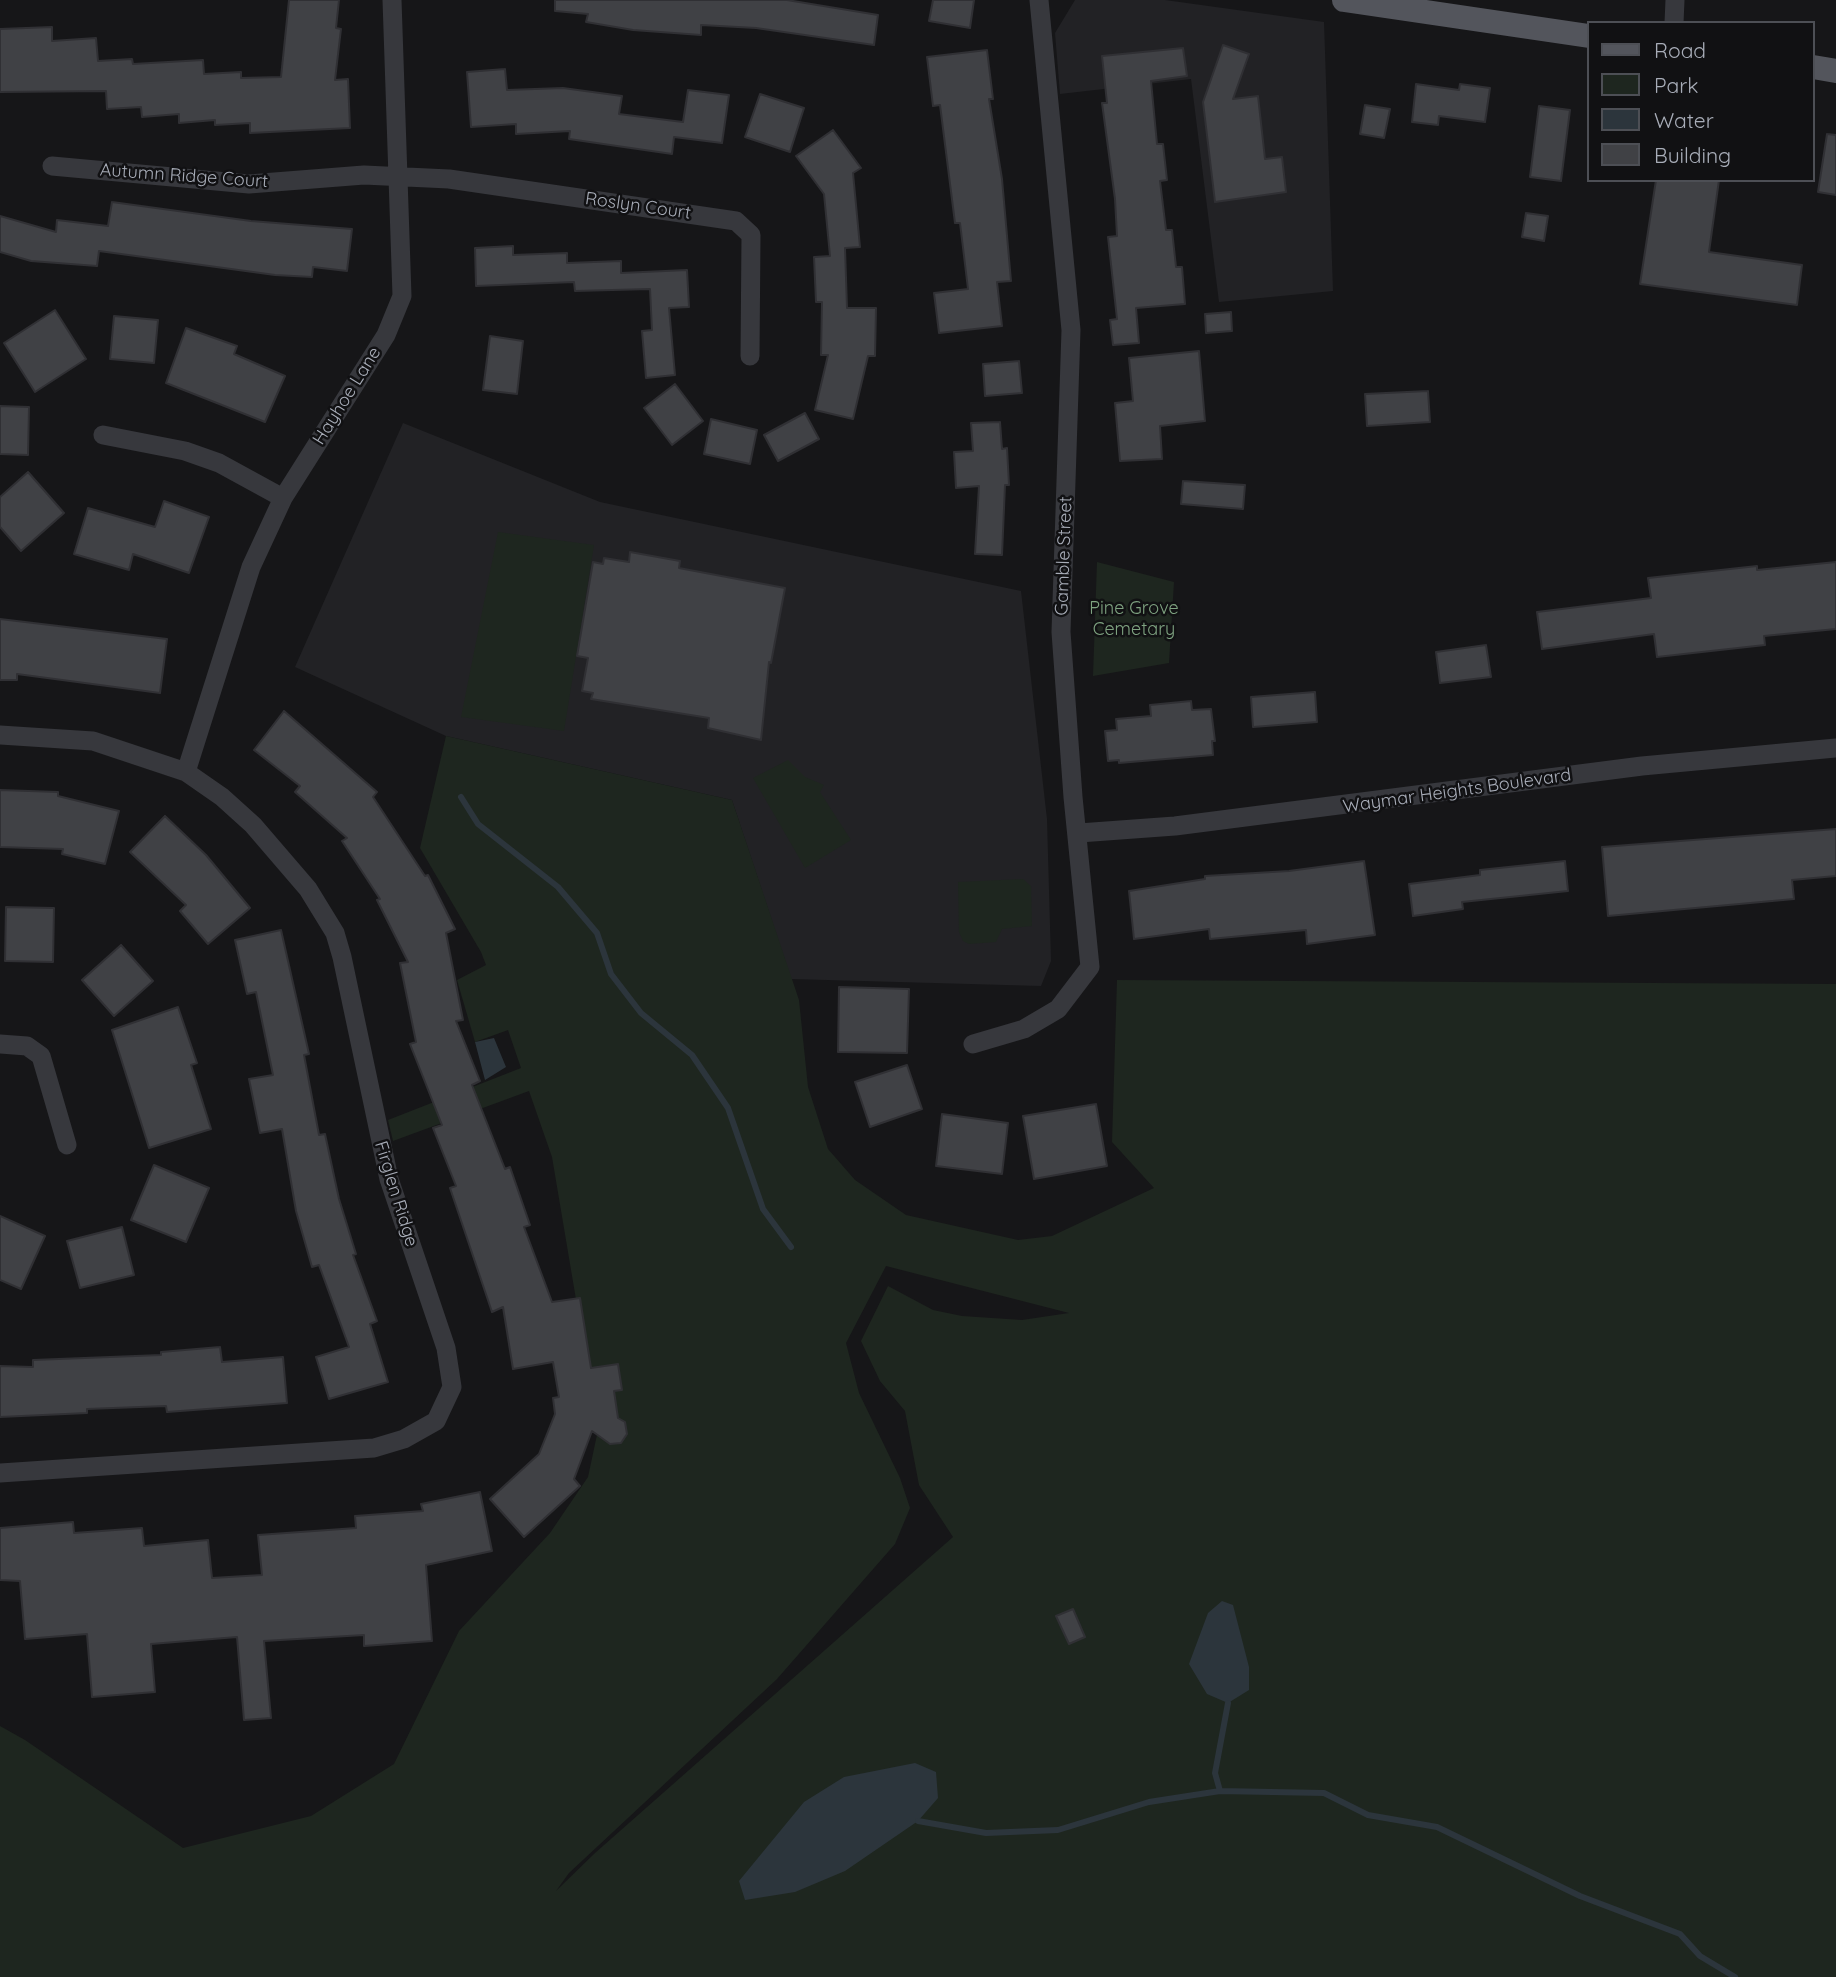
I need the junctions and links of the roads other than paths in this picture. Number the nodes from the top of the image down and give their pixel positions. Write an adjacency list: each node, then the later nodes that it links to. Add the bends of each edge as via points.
1 (392, 0): 10 (street, Hayhoe Lane)
2 (1039, 0): 17 (street, Gamble Street, via 1071,330 1061,632)
3 (1345, 0): 6 (main road)
4 (1675, 0): 5 (street)
5 (1674, 21)
6 (1588, 36)
7 (1815, 67): 8 (main road)
8 (1836, 71)
9 (52, 166): 10 (street, Autumn Ridge Court, via 249,184)
10 (399, 176): 11 (street, Roslyn Court, via 449,179 736,221 751,235); 13 (street, Hayhoe Lane, via 404,282 399,308)
11 (750, 356)
12 (103, 435): 13 (street, via 185,451 219,463)
13 (283, 498): 16 (street, Hayhoe Lane, via 251,567)
14 (0, 735): 16 (street, Firglen Ridge, via 93,741)
15 (1836, 748): 17 (street, Waymar Heights Boulevard, via 1642,766 1175,826)
16 (186, 772): 21 (street, Firglen Ridge, via 253,825 308,889 335,933 389,1179 446,1348 452,1387 436,1421 404,1439 374,1448)
17 (1079, 833): 19 (street, Gamble Street, via 1090,967 1058,1009 1024,1029)
18 (0, 1044): 20 (street, via 27,1046 41,1056)
19 (973, 1044)
20 (67, 1145)
21 (0, 1473)

